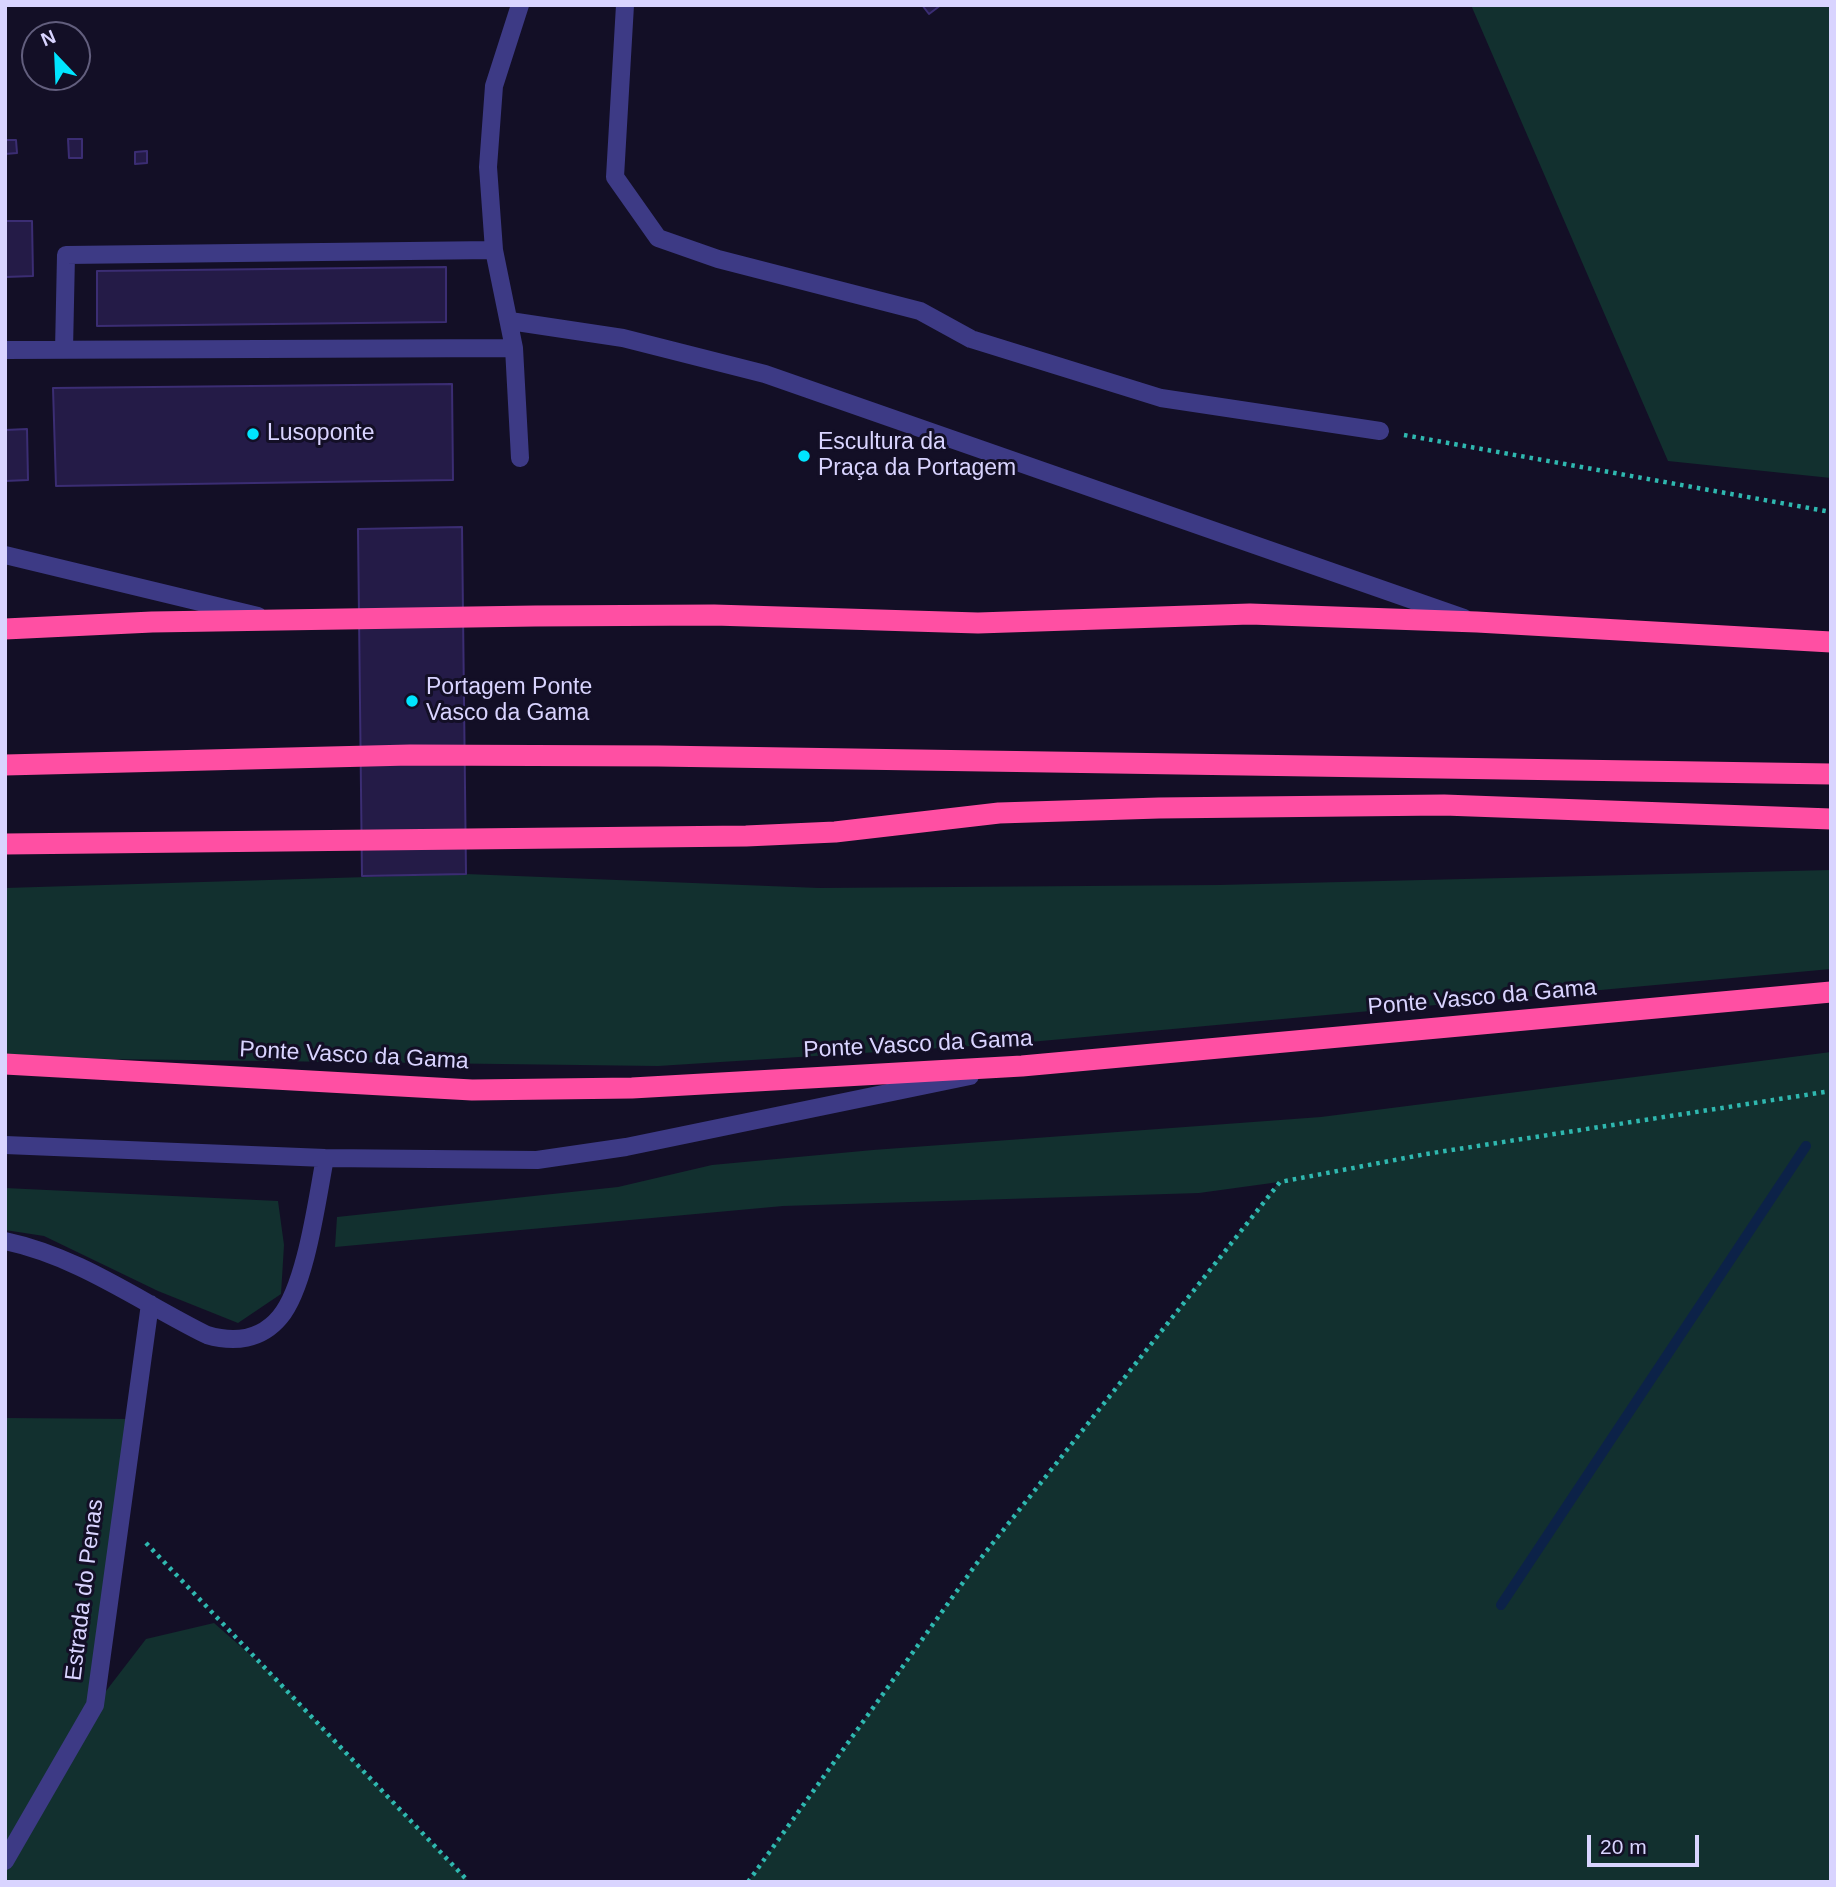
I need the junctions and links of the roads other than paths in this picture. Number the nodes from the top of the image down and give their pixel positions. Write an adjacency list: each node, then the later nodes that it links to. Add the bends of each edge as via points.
1 (520, 5): 3 (street, via 500,60 490,117 488,167)
2 (625, 5): 8 (street, via 615,177 658,238 718,259 920,311 971,339 1161,398)
3 (494, 250): 4 (street); 7 (street, via 66,254)
4 (510, 321): 5 (street); 12 (street, via 623,338 765,374)
5 (514, 348): 7 (street); 9 (street)
6 (5, 350): 7 (street)
7 (64, 350)
8 (1380, 431)
9 (520, 458)
10 (5, 555): 11 (street)
11 (275, 620): 12 (highway, via 714,615 978,623 1209,614); 13 (highway)
12 (1477, 622): 14 (highway)
13 (5, 629)
14 (1831, 642)
15 (5, 765): 16 (highway, via 410,755 657,756)
16 (1831, 774)
17 (1831, 819): 18 (highway, via 1444,805 1280,806 999,813 794,835)
18 (5, 844)
19 (1831, 992): 21 (highway, Ponte Vasco da Gama)
20 (5, 1064): 21 (highway, Ponte Vasco da Gama, via 472,1090 632,1088)
21 (1022, 1066): 23 (street, via 566,1158)
22 (5, 1145): 23 (street)
23 (326, 1158): 25 (street, via 292,1294 280,1317 261,1333 224,1340)
24 (5, 1241): 25 (street, via 72,1263)
25 (150, 1304): 26 (street, Estrada do Penas, via 94,1705)
26 (5, 1861)

